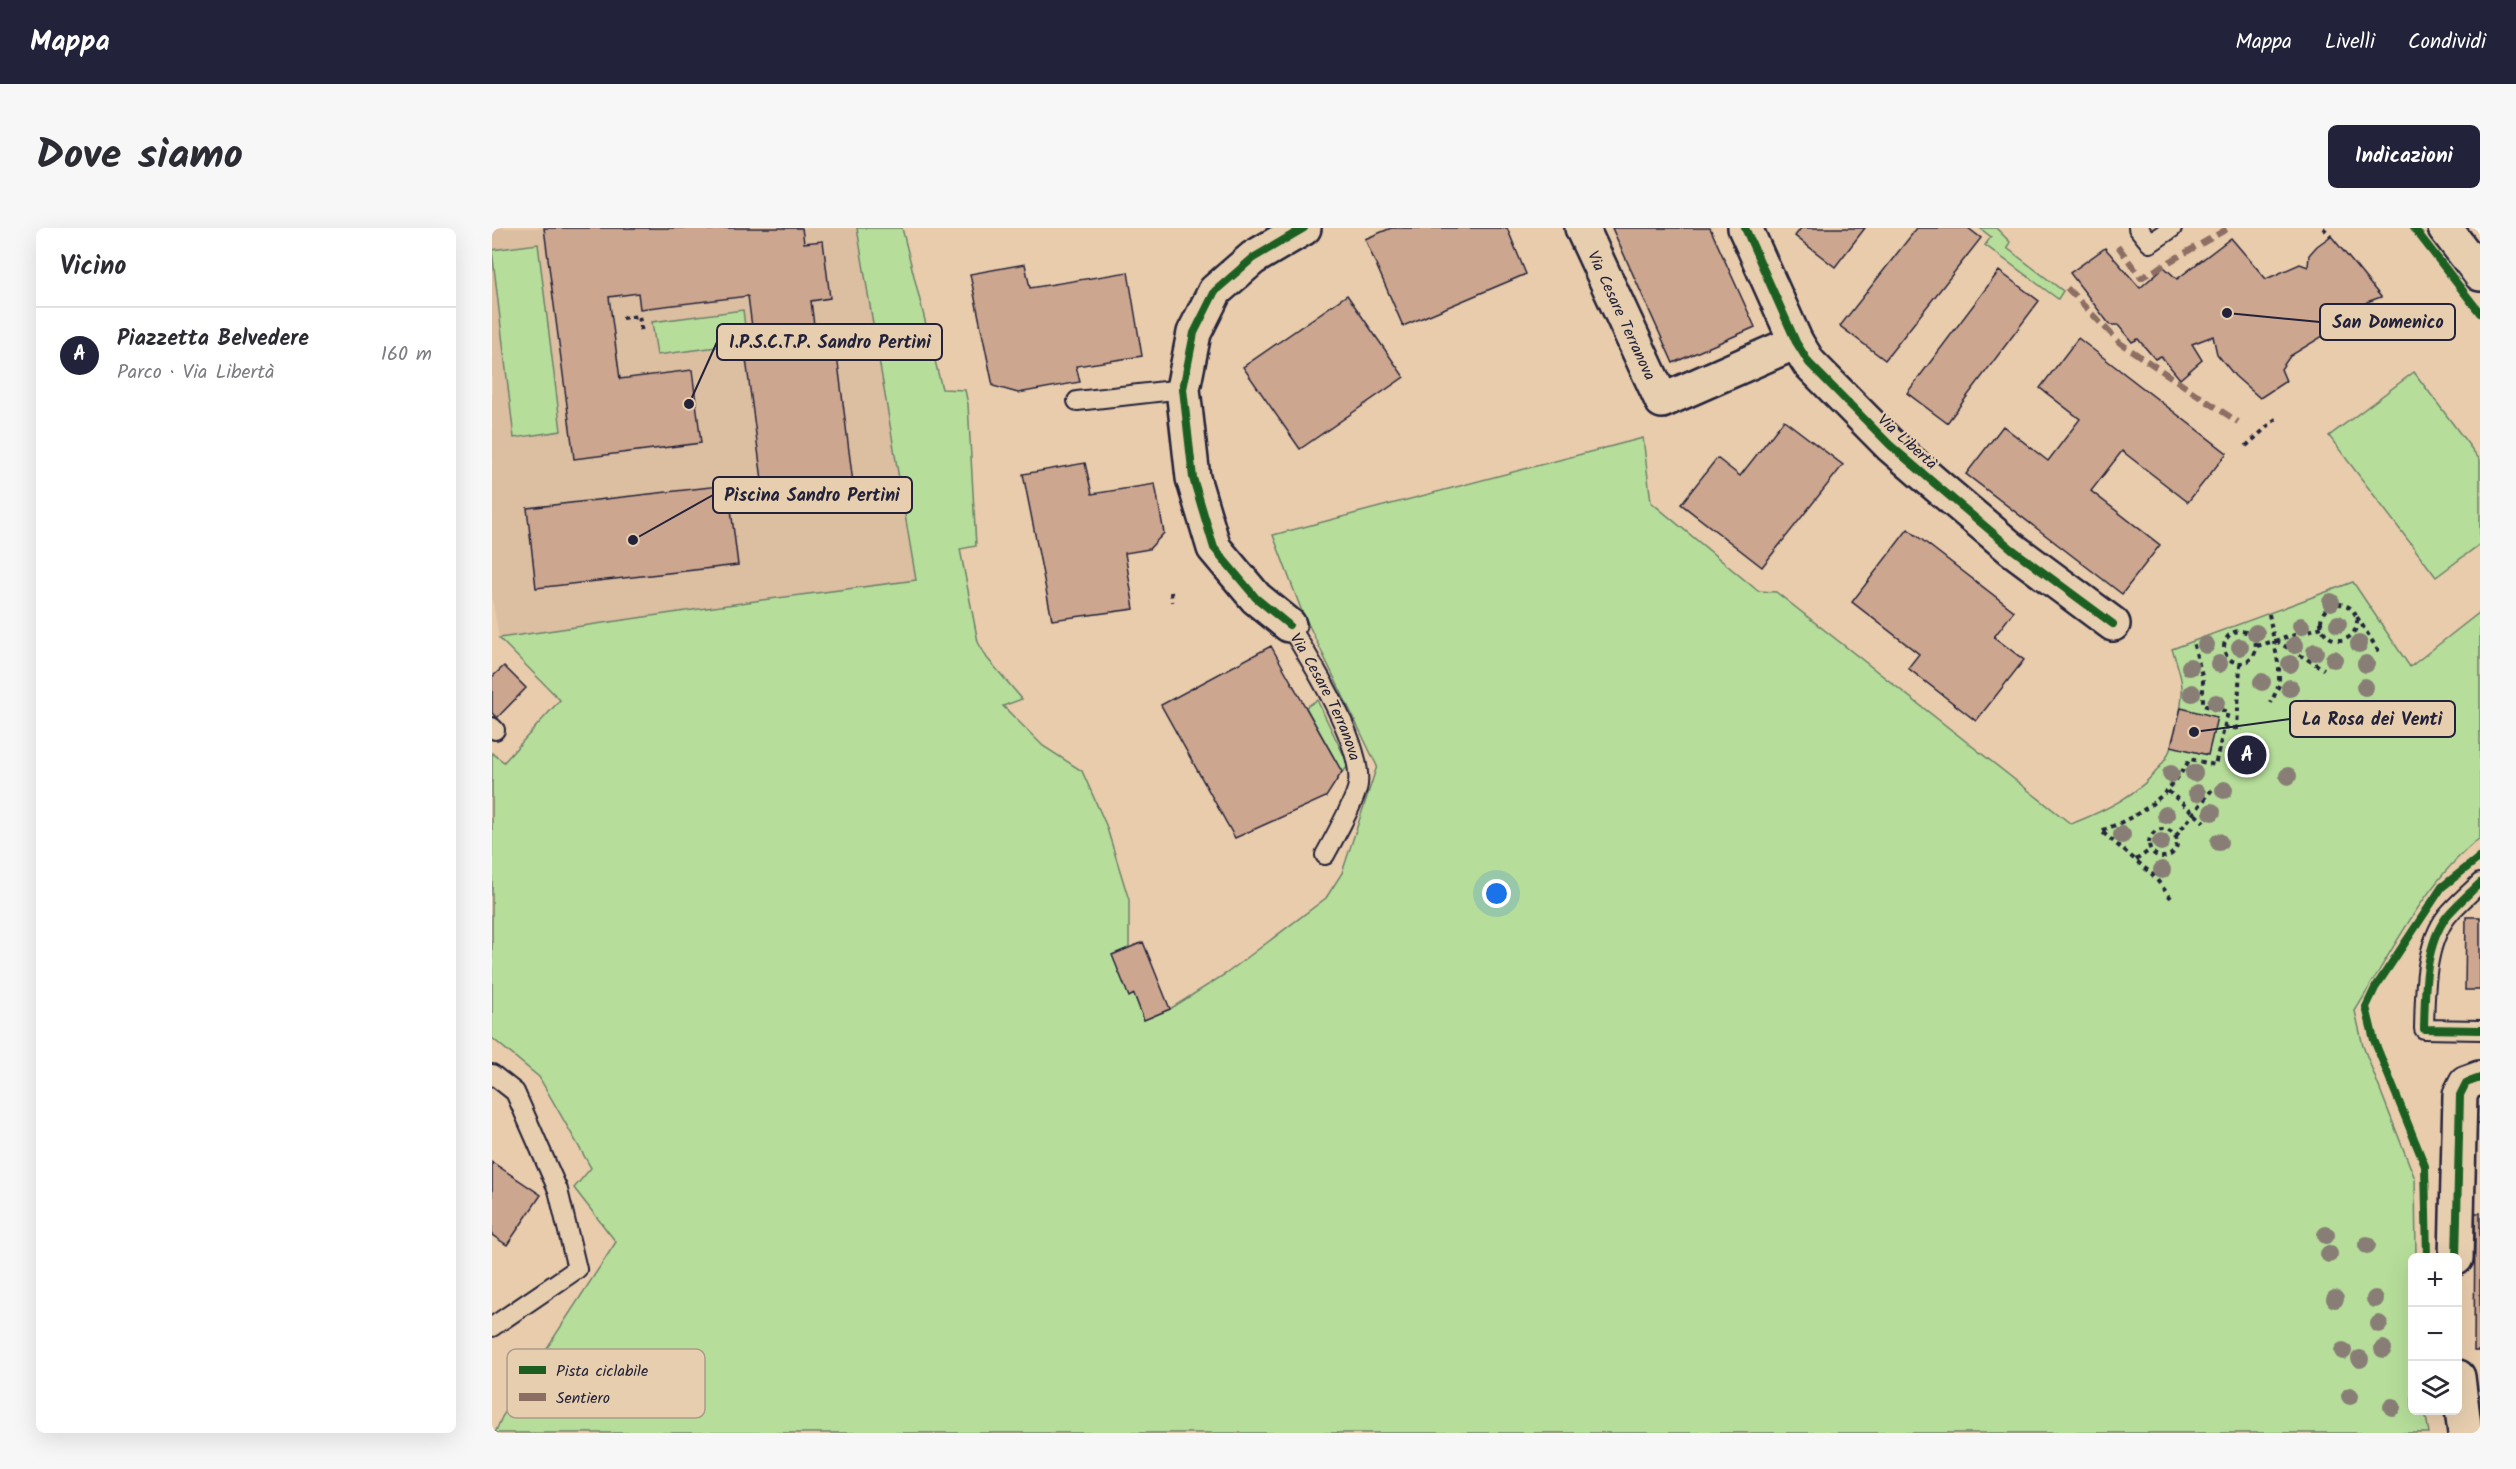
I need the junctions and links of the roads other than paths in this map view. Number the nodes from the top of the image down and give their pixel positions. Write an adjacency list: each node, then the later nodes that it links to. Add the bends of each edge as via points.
1 (1304, 228): 9 (street, Via Cesare Terranova, via 1252,258 1215,291 1194,333)
2 (1582, 228): 8 (street, Via Cesare Terranova, via 1662,401)
3 (1745, 228): 8 (street, Via Libertà)
4 (2138, 228): 5 (lane, via 2150,243)
5 (2172, 228)
6 (2445, 228): 7 (street)
7 (2480, 274)
8 (1796, 342): 11 (street, Via Libertà, via 1809,363 1890,445 2012,549)
9 (1183, 389): 10 (lane); 12 (street, Via Cesare Terranova, via 1193,478 1214,548 1256,598)
10 (1077, 401)
11 (2113, 624)
12 (1289, 625): 13 (lane, Via Cesare Terranova, via 1319,673 1358,764 1358,786)
13 (1325, 855)
14 (2480, 883): 15 (lane, via 2445,918 2432,949 2424,1029)
15 (2480, 1030)
16 (492, 1074): 19 (lane, via 515,1092 558,1190 577,1269)
17 (2473, 1081): 18 (street, via 2460,1095)
18 (2456, 1253)
19 (492, 1327)
20 (2462, 1412): 21 (street)
21 (2465, 1433)

